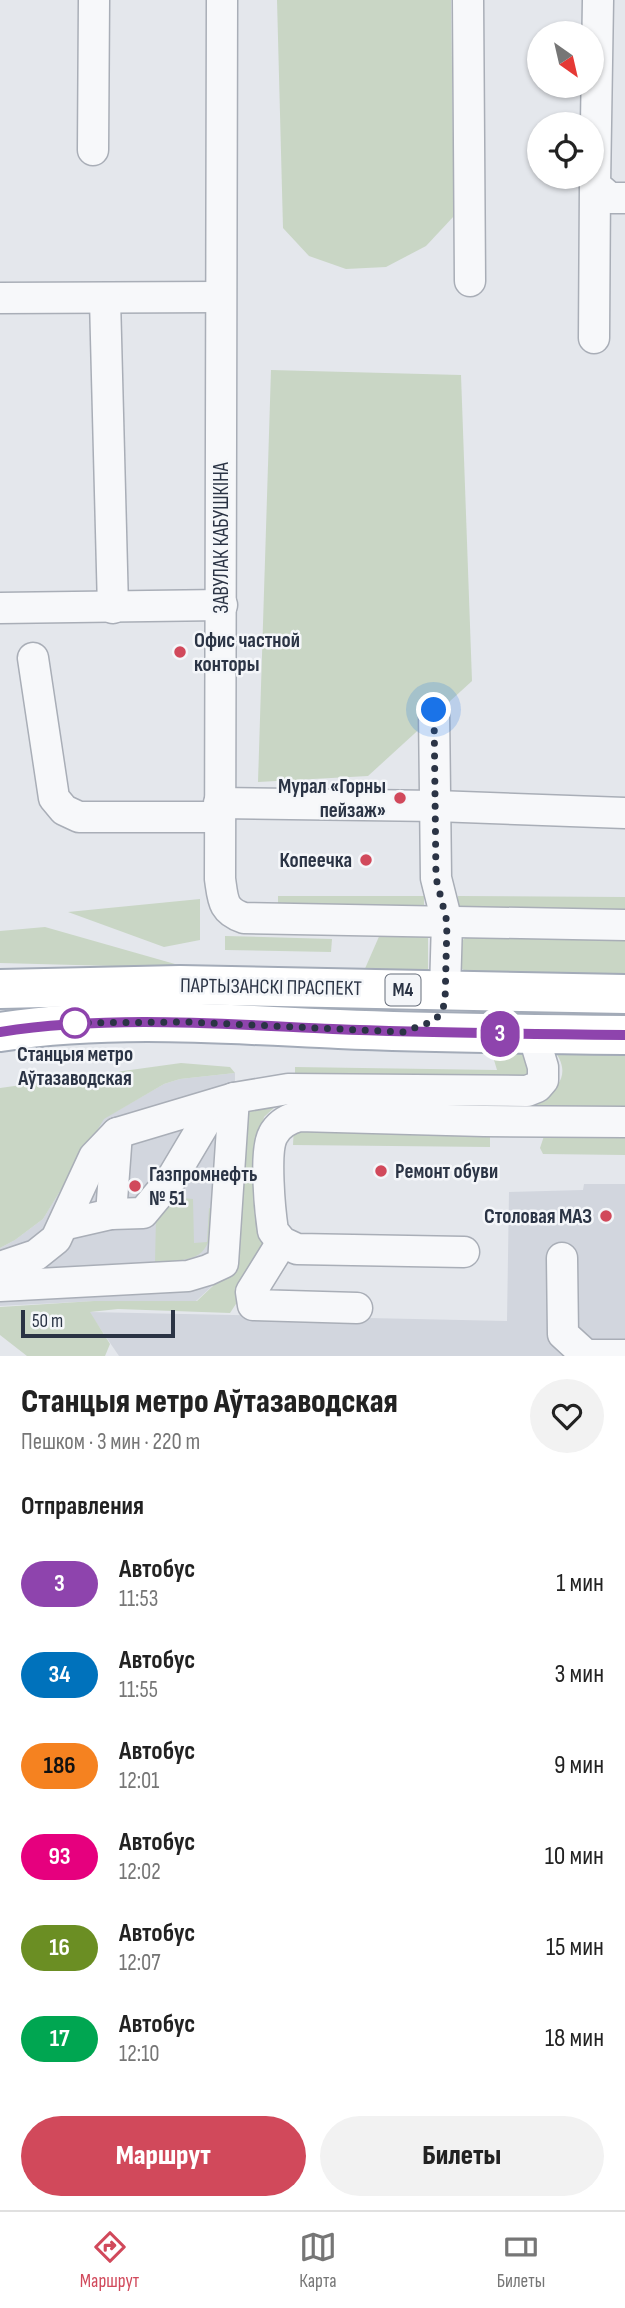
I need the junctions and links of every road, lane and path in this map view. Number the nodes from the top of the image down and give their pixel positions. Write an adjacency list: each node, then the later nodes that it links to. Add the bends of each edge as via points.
1 (94, 0): 6 (street)
2 (222, 0): 11 (street, ЗАВУЛАК КАБУШКІНА)
3 (468, 0): 10 (street)
4 (598, 0): 5 (street)
5 (596, 112)
6 (93, 150)
7 (595, 189): 14 (street)
8 (600, 189): 9 (street, via 610,198)
9 (625, 198)
10 (470, 281)
11 (219, 297): 13 (street); 15 (street, ЗАВУЛАК КАБУШКІНА)
12 (0, 298): 13 (street)
13 (105, 299): 17 (street)
14 (594, 338)
15 (222, 605): 17 (street); 21 (street, ЗАВУЛАК КАБУШКІНА)
16 (0, 608): 17 (street)
17 (113, 608)
18 (33, 658): 21 (street, via 54,798 64,810 79,817)
19 (434, 710): 20 (street)
20 (436, 806): 21 (street); 22 (street); 23 (street, via 436,878)
21 (220, 810): 23 (street, ЗАВУЛАК КАБУШКІНА, via 220,879 224,903 233,914)
22 (625, 813)
23 (447, 922): 24 (street); 26 (street)
24 (625, 925)
25 (0, 989): 26 (main road, ПАРТЫЗАНСКІ ПРАСПЕКТ / М4, via 180,985)
26 (445, 991): 27 (main road, ПАРТЫЗАНСКІ ПРАСПЕКТ / М4); 29 (main road, via 439,1016)
27 (625, 994)
28 (0, 1032): 29 (main road, ПАРТЫЗАНСКІ ПРАСПЕКТ / М4, via 69,1023 187,1022)
29 (403, 1032): 30 (main road, ПАРТЫЗАНСКІ ПРАСПЕКТ / М4)
30 (533, 1034): 31 (main road, ПАРТЫЗАНСКІ ПРАСПЕКТ / М4); 32 (street, via 543,1080 527,1091 288,1089)
31 (625, 1035)
32 (225, 1101): 34 (street); 35 (street, via 143,1213); 41 (street, via 223,1263 188,1276)
33 (625, 1122): 37 (street, via 293,1117 271,1137 271,1216 273,1231)
34 (117, 1133): 35 (street); 36 (street, via 94,1157)
35 (111, 1214): 36 (street)
36 (63, 1225): 40 (street, via 56,1239 36,1255)
37 (282, 1242): 38 (street, via 297,1249); 42 (street, via 251,1292 253,1304)
38 (464, 1252)
39 (562, 1258): 43 (street, via 563,1334 586,1355)
40 (0, 1267)
41 (0, 1286)
42 (357, 1308)
43 (625, 1355)

